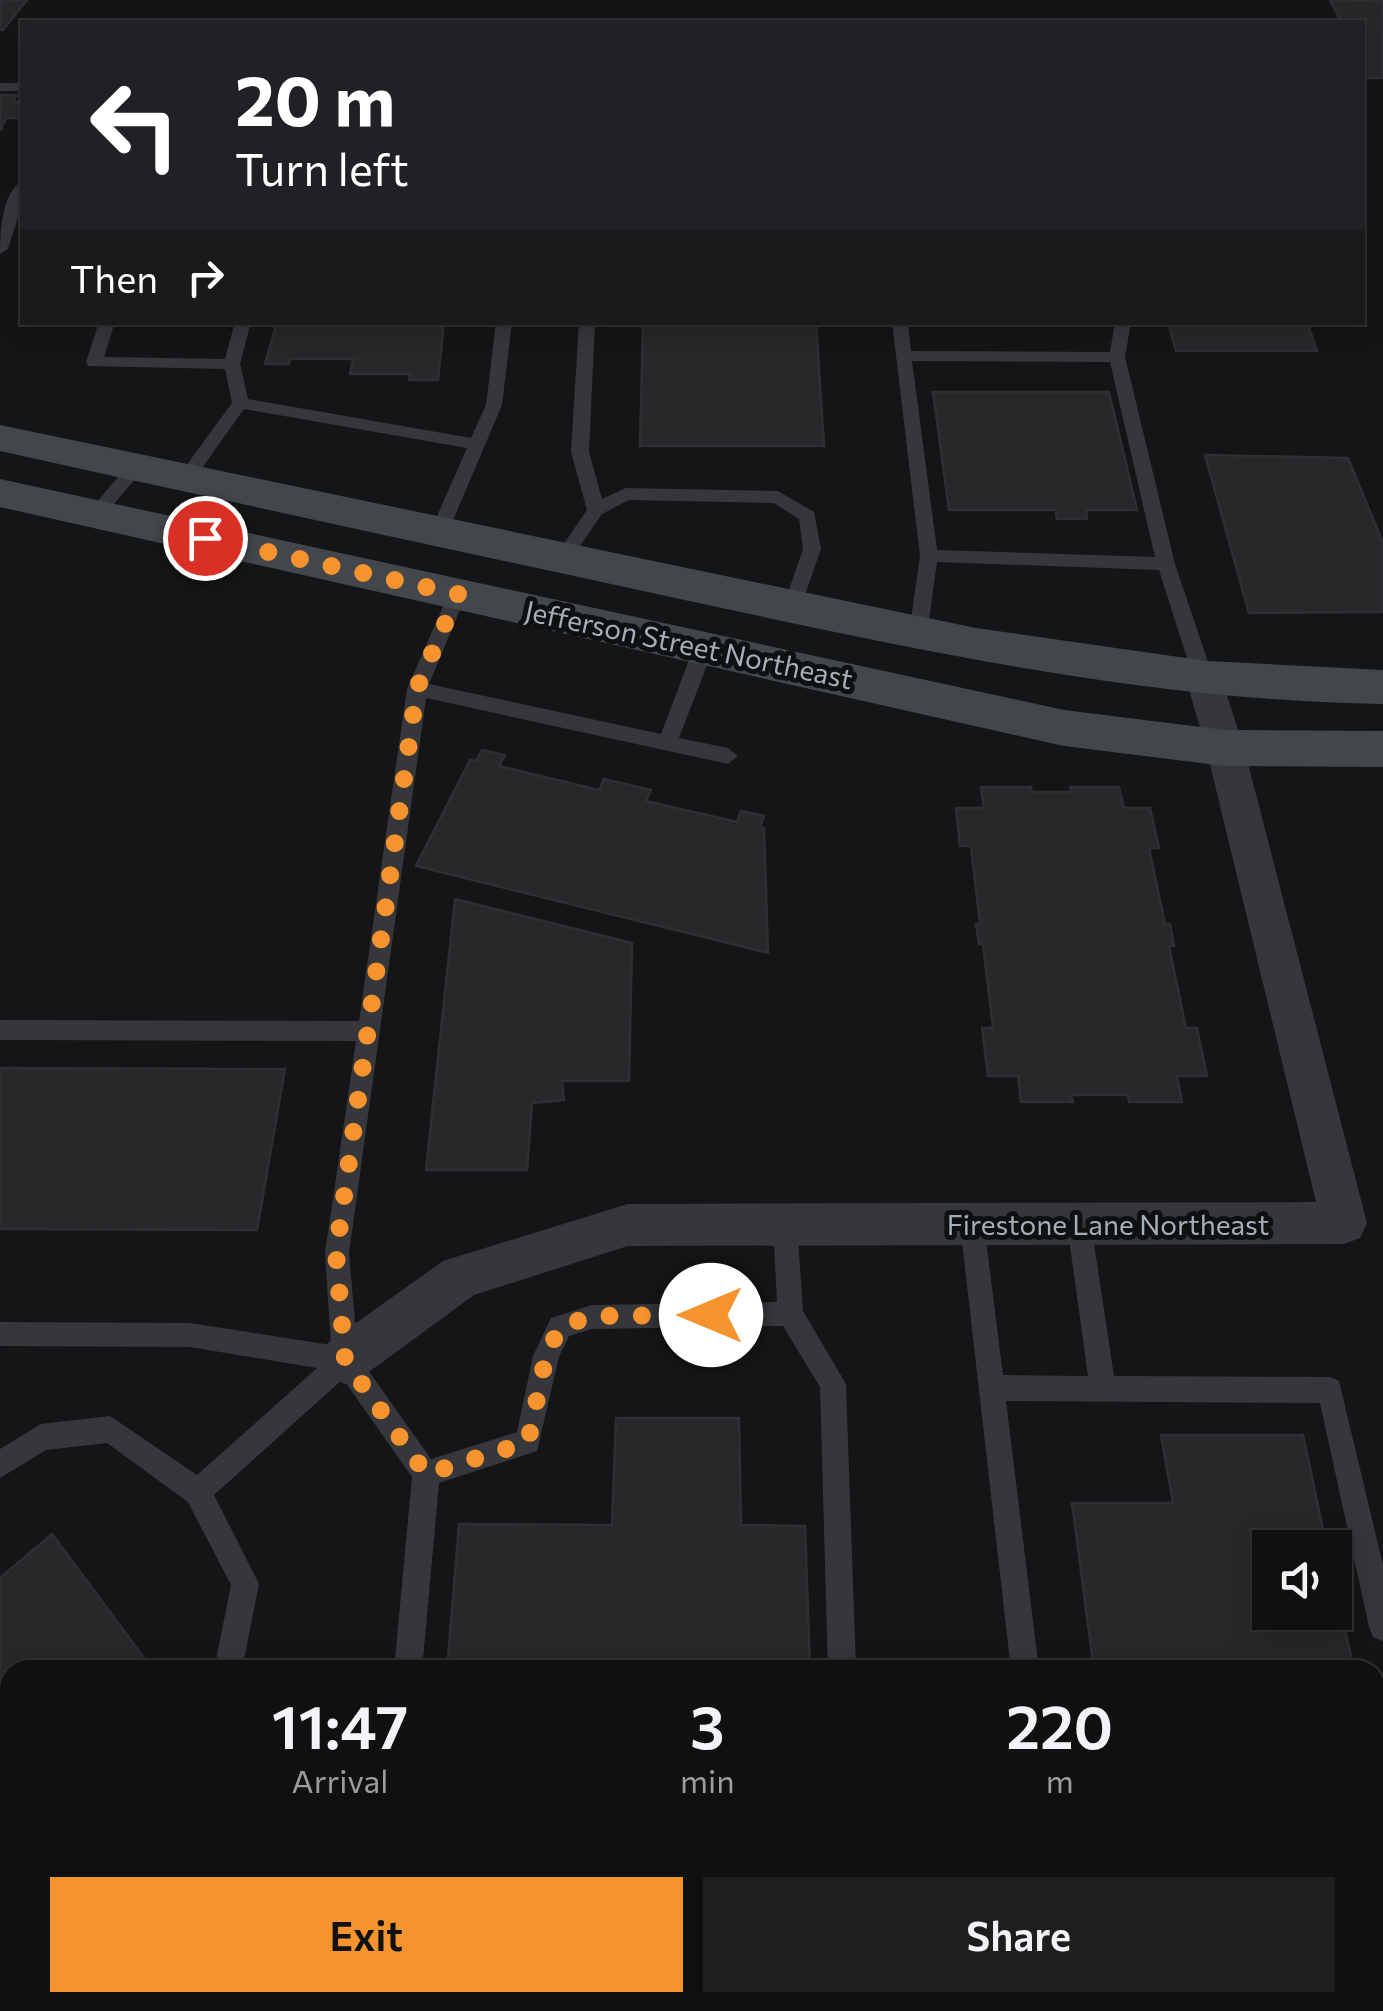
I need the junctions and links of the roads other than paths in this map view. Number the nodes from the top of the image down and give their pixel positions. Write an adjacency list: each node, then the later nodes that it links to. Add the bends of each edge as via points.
1 (20, 191): 2 (lane)
2 (0, 249)
3 (106, 325): 11 (lane, via 94,362)
4 (242, 325): 11 (lane)
5 (504, 325): 14 (lane, via 494,405)
6 (587, 325): 18 (lane, via 580,452)
7 (900, 325): 9 (lane)
8 (1122, 325): 10 (lane)
9 (903, 356): 10 (lane); 21 (lane)
10 (1117, 357): 23 (lane)
11 (232, 364): 12 (lane)
12 (240, 403): 14 (lane); 16 (lane)
13 (0, 438): 15 (main road, Jefferson Street Northeast)
14 (477, 444): 20 (lane)
15 (136, 467): 16 (main road, Jefferson Street Northeast); 19 (lane)
16 (186, 478): 20 (main road, Jefferson Street Northeast)
17 (0, 493): 19 (main road, Jefferson Street Northeast)
18 (596, 510): 22 (lane); 25 (lane, via 626,494 778,497 808,516 812,549)
19 (96, 514): 24 (main road, Jefferson Street Northeast)
20 (439, 532): 22 (main road, Jefferson Street Northeast)
21 (928, 556): 23 (lane); 26 (lane)
22 (562, 558): 25 (main road, Jefferson Street Northeast)
23 (1166, 564): 28 (lane)
24 (458, 594): 27 (main road, Jefferson Street Northeast); 30 (lane)
25 (792, 607): 26 (main road, Jefferson Street Northeast)
26 (918, 634): 28 (main road, Jefferson Street Northeast)
27 (704, 647): 31 (lane); 32 (main road, Jefferson Street Northeast, via 1064,728)
28 (1204, 680): 29 (main road, Jefferson Street Northeast); 32 (street, Firestone Lane Northeast)
29 (1383, 687)
30 (417, 688): 31 (lane); 36 (lane)
31 (667, 742): 34 (lane)
32 (1225, 748): 33 (main road, Jefferson Street Northeast); 39 (street, Firestone Lane Northeast, via 1344,1223)
33 (1383, 749)
34 (728, 756)
35 (0, 1030): 36 (lane)
36 (368, 1031): 42 (lane, via 336,1253)
37 (785, 1224): 38 (street, Firestone Lane Northeast); 40 (lane); 42 (street, Firestone Lane Northeast, via 628,1225 460,1277)
38 (972, 1224): 39 (street, Firestone Lane Northeast); 43 (lane)
39 (1079, 1224): 44 (lane)
40 (790, 1314): 46 (lane, via 592,1316 560,1327 546,1356 528,1442); 51 (lane, via 833,1384)
41 (0, 1334): 42 (lane, via 190,1335)
42 (345, 1360): 46 (lane); 47 (lane)
43 (992, 1388): 44 (lane); 52 (lane)
44 (1102, 1388): 48 (lane, via 1330,1390)
45 (0, 1465): 47 (lane, via 41,1437 110,1428)
46 (426, 1474): 50 (lane)
47 (198, 1492): 49 (lane, via 245,1584)
48 (1383, 1627)
49 (230, 1660)
50 (409, 1660)
51 (842, 1660)
52 (1025, 1660)

